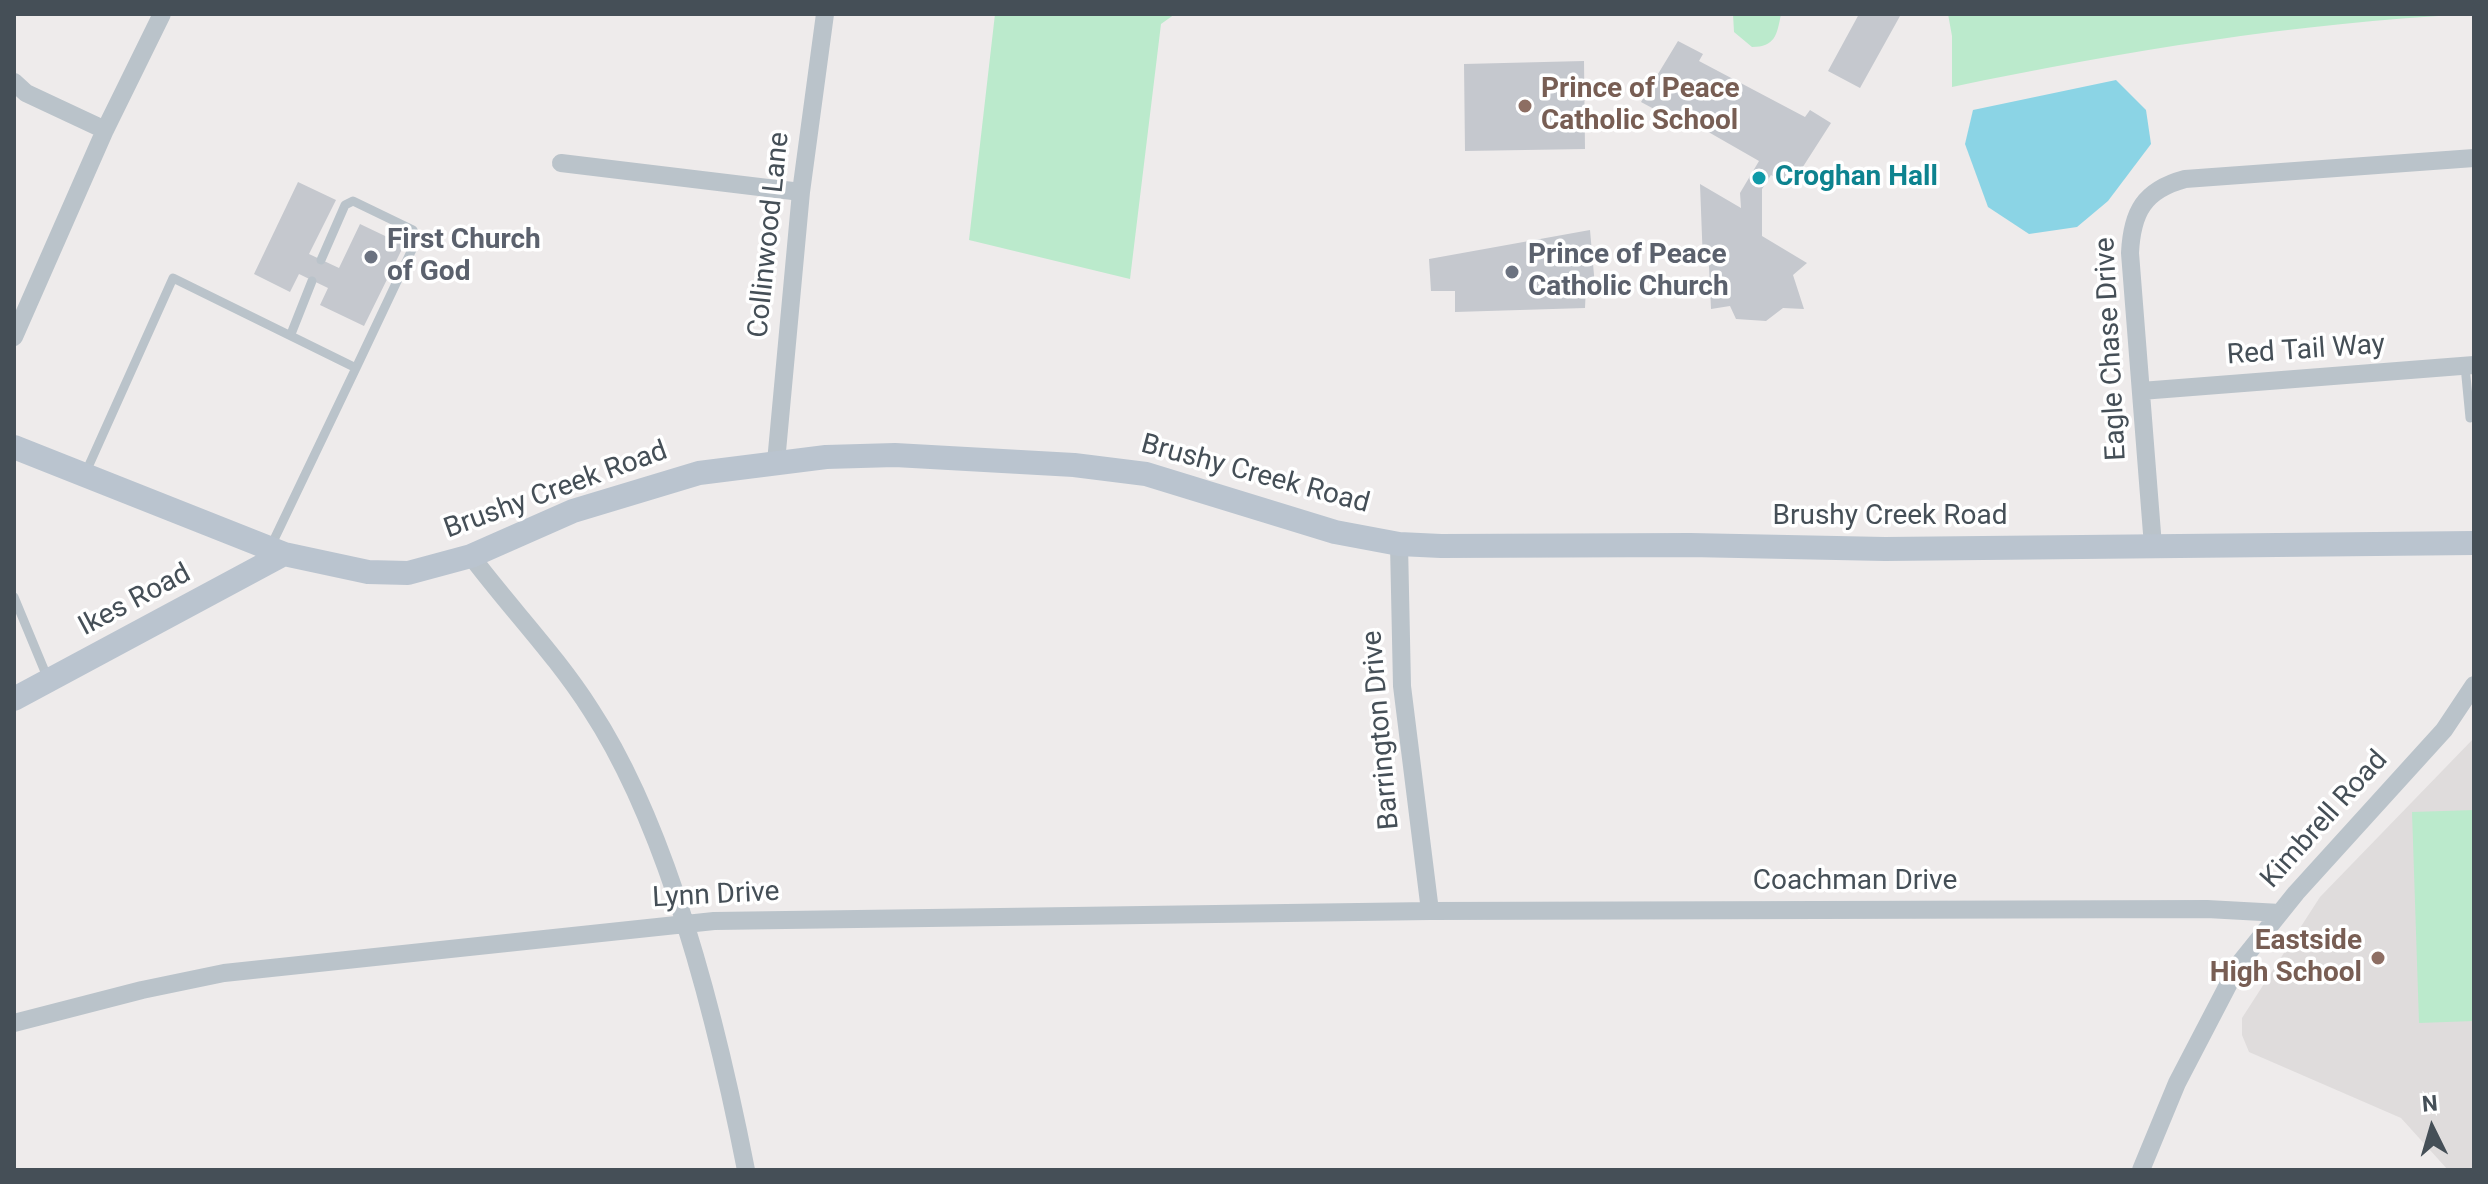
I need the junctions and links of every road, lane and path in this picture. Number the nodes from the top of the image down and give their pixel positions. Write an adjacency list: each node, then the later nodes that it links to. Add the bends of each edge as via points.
1 (162, 14): 4 (street)
2 (825, 14): 7 (street, Collinwood Lane)
3 (14, 82): 4 (street, via 26,93)
4 (105, 130): 11 (street)
5 (2474, 158): 14 (street, Eagle Chase Drive, via 2185,179 2155,191 2131,228)
6 (561, 163): 7 (street)
7 (801, 192): 17 (street, Collinwood Lane)
8 (321, 260): 13 (lane, via 345,205 353,201 413,230 417,239)
9 (312, 281): 10 (lane)
10 (291, 334): 13 (lane); 18 (lane, via 173,278)
11 (14, 337)
12 (2470, 366): 14 (street, Red Tail Way); 15 (lane)
13 (356, 368): 22 (lane)
14 (2141, 391): 21 (street, Eagle Chase Drive)
15 (2470, 418)
16 (14, 447): 18 (street, Brushy Creek Road)
17 (776, 462): 20 (street, Brushy Creek Road, via 895,455 1109,468 1186,483 1335,532); 23 (street, Brushy Creek Road, via 699,473 620,494)
18 (85, 474): 22 (street, Brushy Creek Road)
19 (2474, 543): 21 (street, Brushy Creek Road)
20 (1399, 544): 21 (street, Brushy Creek Road); 28 (street, Barrington Drive, via 1402,686)
21 (2153, 546)
22 (277, 551): 23 (street, Brushy Creek Road, via 408,573); 25 (street, Ikes Road)
23 (471, 556): 30 (street, via 593,712 639,804)
24 (14, 597): 25 (lane)
25 (50, 682): 27 (street, Ikes Road)
26 (2474, 685): 29 (street, Kimbrell Road, via 2444,730)
27 (14, 699)
28 (1430, 911): 29 (street, Coachman Drive); 30 (street, Lynn Drive)
29 (2280, 913): 33 (street, Kimbrell Road, via 2239,964 2210,1014)
30 (683, 924): 31 (street, Lynn Drive, via 224,973); 32 (street)
31 (14, 1023)
32 (746, 1170)
33 (2141, 1170)

